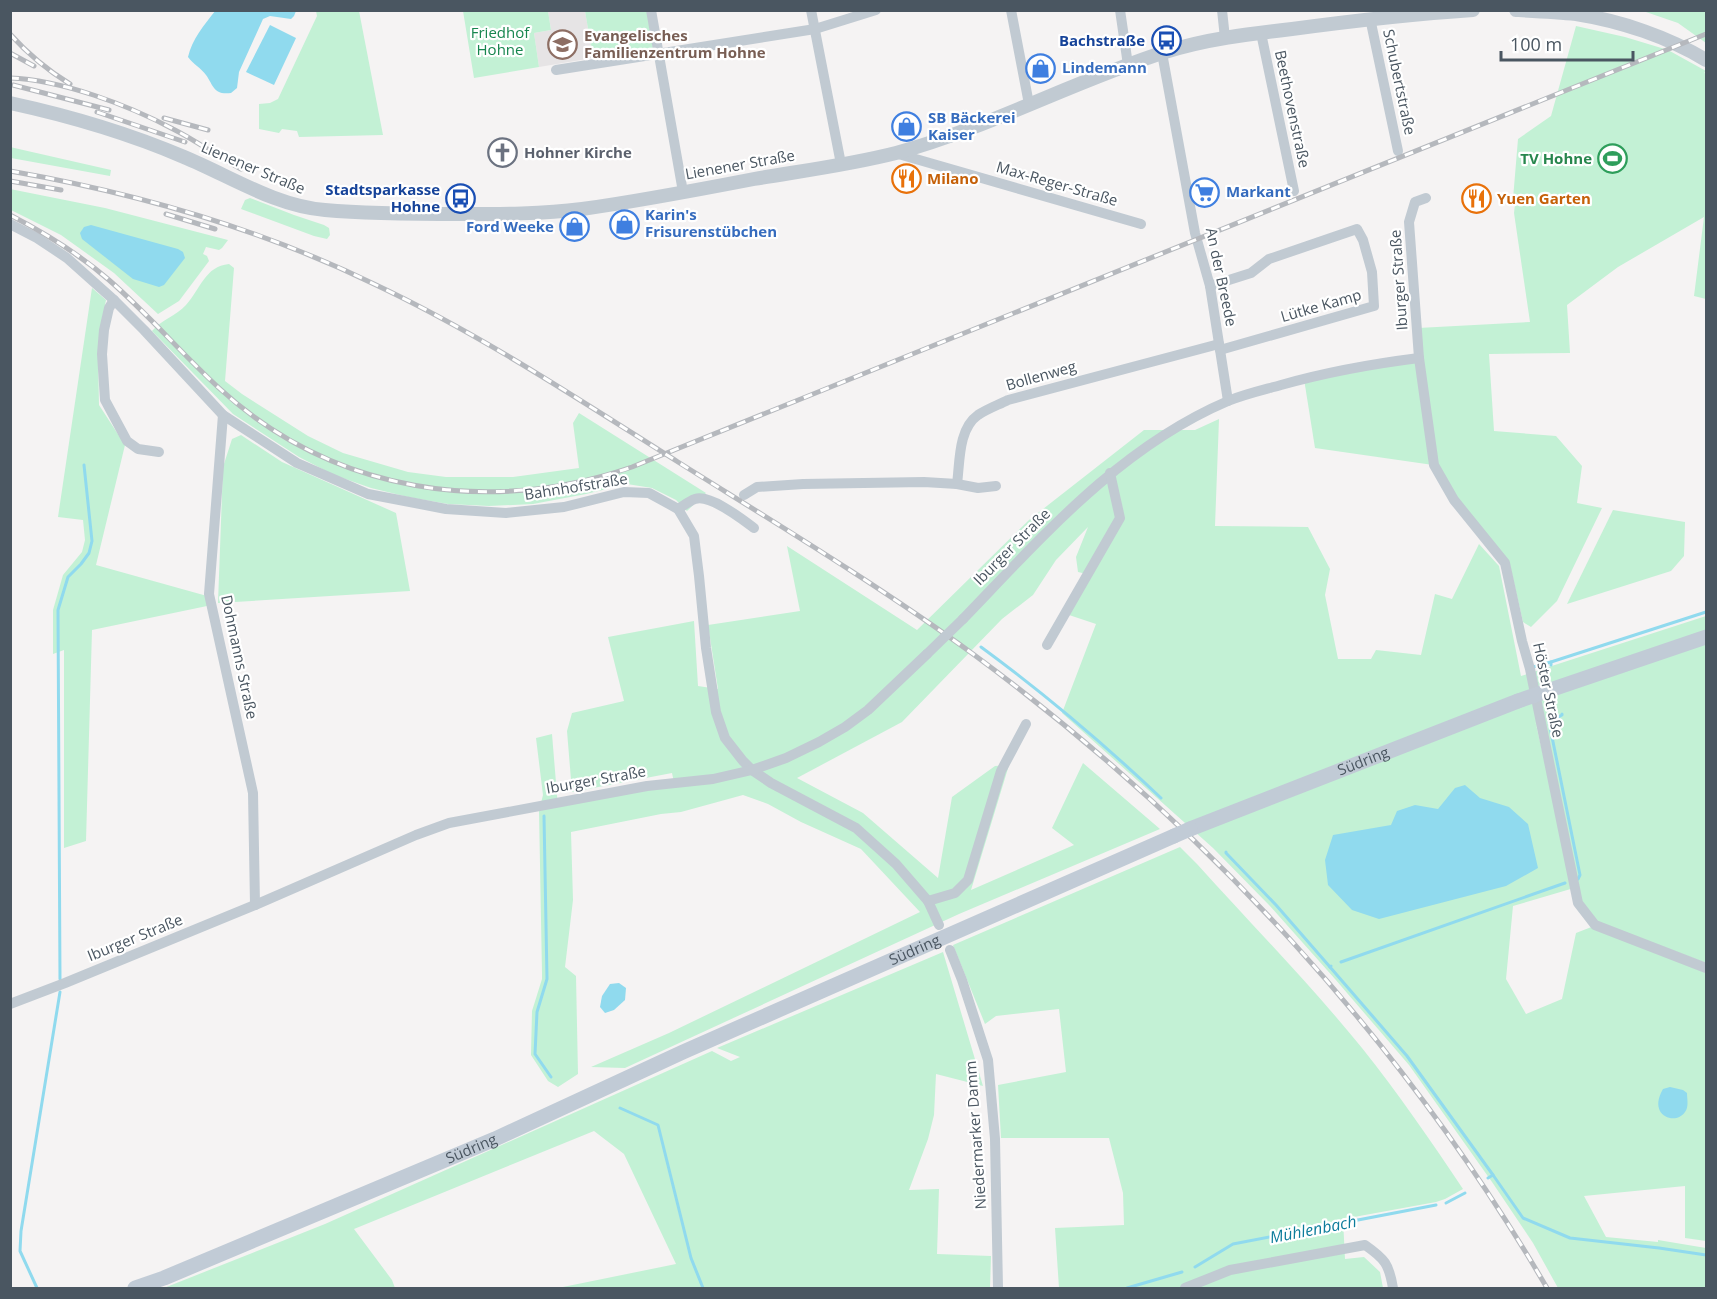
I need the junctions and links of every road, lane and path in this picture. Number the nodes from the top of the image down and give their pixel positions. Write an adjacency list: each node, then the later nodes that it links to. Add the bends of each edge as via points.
1 (651, 10): 14 (street)
2 (812, 10): 11 (street)
3 (876, 10): 11 (street)
4 (1011, 10): 20 (street)
5 (1120, 10): 17 (street)
6 (1222, 10): 13 (street)
7 (1473, 10): 10 (street, Lienener Straße)
8 (1516, 10): 9 (street)
9 (1576, 12): 16 (street, via 1648,33)
10 (1370, 18): 12 (street, Lienener Straße); 21 (street, Schubertstraße)
11 (815, 29): 14 (street); 23 (street)
12 (1261, 33): 13 (street, Lienener Straße); 24 (street, Beethovenstraße)
13 (1226, 38): 15 (street, Lienener Straße)
14 (658, 52): 18 (street); 25 (street)
15 (1162, 53): 17 (street, Lienener Straße); 29 (street, An der Breede, via 1197,239)
16 (1707, 60)
17 (1128, 65): 20 (street, Lienener Straße)
18 (556, 69)
19 (10, 103): 25 (street, Lienener Straße, via 144,141 273,197 315,209 404,214 541,213)
20 (1029, 104): 22 (street, Lienener Straße)
21 (1398, 151)
22 (895, 153): 23 (street, Lienener Straße); 28 (street, Max-Reger-Straße)
23 (841, 164): 25 (street, Lienener Straße)
24 (1294, 191)
25 (683, 192)
26 (1426, 198): 32 (street, Iburger Straße, via 1415,202 1410,222)
27 (10, 224): 30 (street, Bahnhofstraße, via 67,258)
28 (1141, 224)
29 (1210, 286): 31 (street, An der Breede); 31 (street, Lütke Kamp, via 1251,273 1269,259 1358,229 1372,272 1374,306)
30 (114, 300): 34 (street, Bahnhofstraße); 35 (street, via 104,330 105,400 127,441 138,449)
31 (1220, 347): 33 (street, An der Breede); 37 (street, Bollenweg, via 1008,400 978,415 967,426)
32 (1419, 358): 33 (street, Iburger Straße, via 1322,373); 50 (street, Höster Straße, via 1434,465 1454,500 1505,563 1578,903 1595,925)
33 (1228, 401): 36 (street, Iburger Straße, via 1159,438)
34 (223, 415): 40 (street, Bahnhofstraße, via 297,463 368,494 446,509 506,513 564,507 624,492 649,494); 47 (street, Dohmanns Straße, via 209,594 253,793)
35 (159, 452)
36 (1110, 473): 43 (street, via 1120,518); 45 (street, Iburger Straße, bridge, via 875,704 819,742)
37 (957, 484): 38 (street); 39 (street, via 757,487)
38 (996, 486)
39 (744, 495)
40 (678, 509): 41 (street, via 695,499 705,499); 45 (street, via 694,536 716,712 726,738)
41 (754, 528)
42 (1707, 637): 52 (main road, Südring, bridge, via 1518,701 1190,829 495,1139)
43 (1047, 645)
44 (1026, 724): 46 (street, via 1001,771 968,880 955,893)
45 (752, 770): 46 (street, via 856,828 896,864); 47 (street, Iburger Straße, via 449,823)
46 (928, 901): 48 (street)
47 (255, 905): 51 (street, Iburger Straße)
48 (939, 925)
49 (950, 950): 53 (street, Niedermarker Damm, via 988,1060)
50 (1707, 969)
51 (10, 1004)
52 (135, 1288)
53 (998, 1288)
54 (1185, 1288): 55 (street, via 1230,1270 1365,1245 1380,1256 1389,1270)
55 (1393, 1288)

